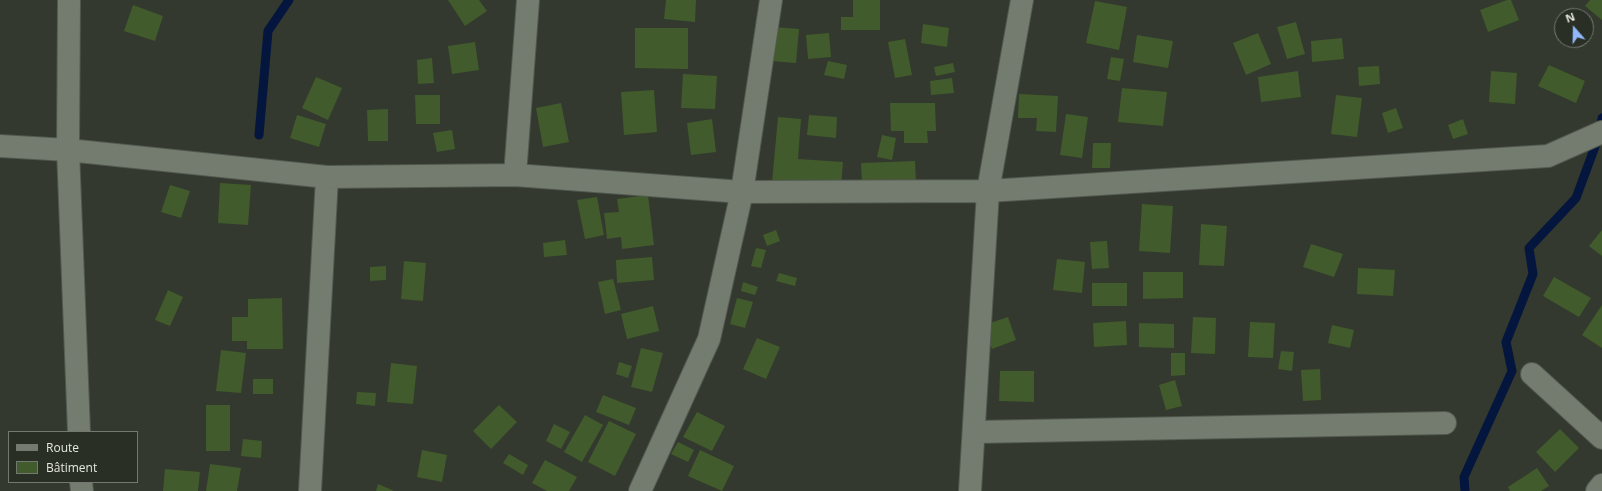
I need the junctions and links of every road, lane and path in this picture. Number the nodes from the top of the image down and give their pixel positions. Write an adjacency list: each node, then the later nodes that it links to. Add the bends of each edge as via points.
1 (69, 0): 7 (street)
2 (528, 0): 8 (street)
3 (770, 0): 11 (street)
4 (1022, 0): 10 (street)
5 (1602, 132): 10 (street, via 1548,156)
6 (0, 146): 7 (street)
7 (68, 150): 9 (street); 14 (street)
8 (515, 175): 9 (street); 11 (street)
9 (327, 177): 18 (street)
10 (988, 191): 11 (street); 15 (street)
11 (742, 192): 19 (street, via 709,339)
12 (1532, 374): 16 (street)
13 (1445, 423): 15 (street)
14 (79, 431)
15 (975, 432): 20 (street)
16 (1602, 438)
17 (1602, 485): 21 (street)
18 (310, 491)
19 (640, 491)
20 (970, 491)
21 (1597, 491)

